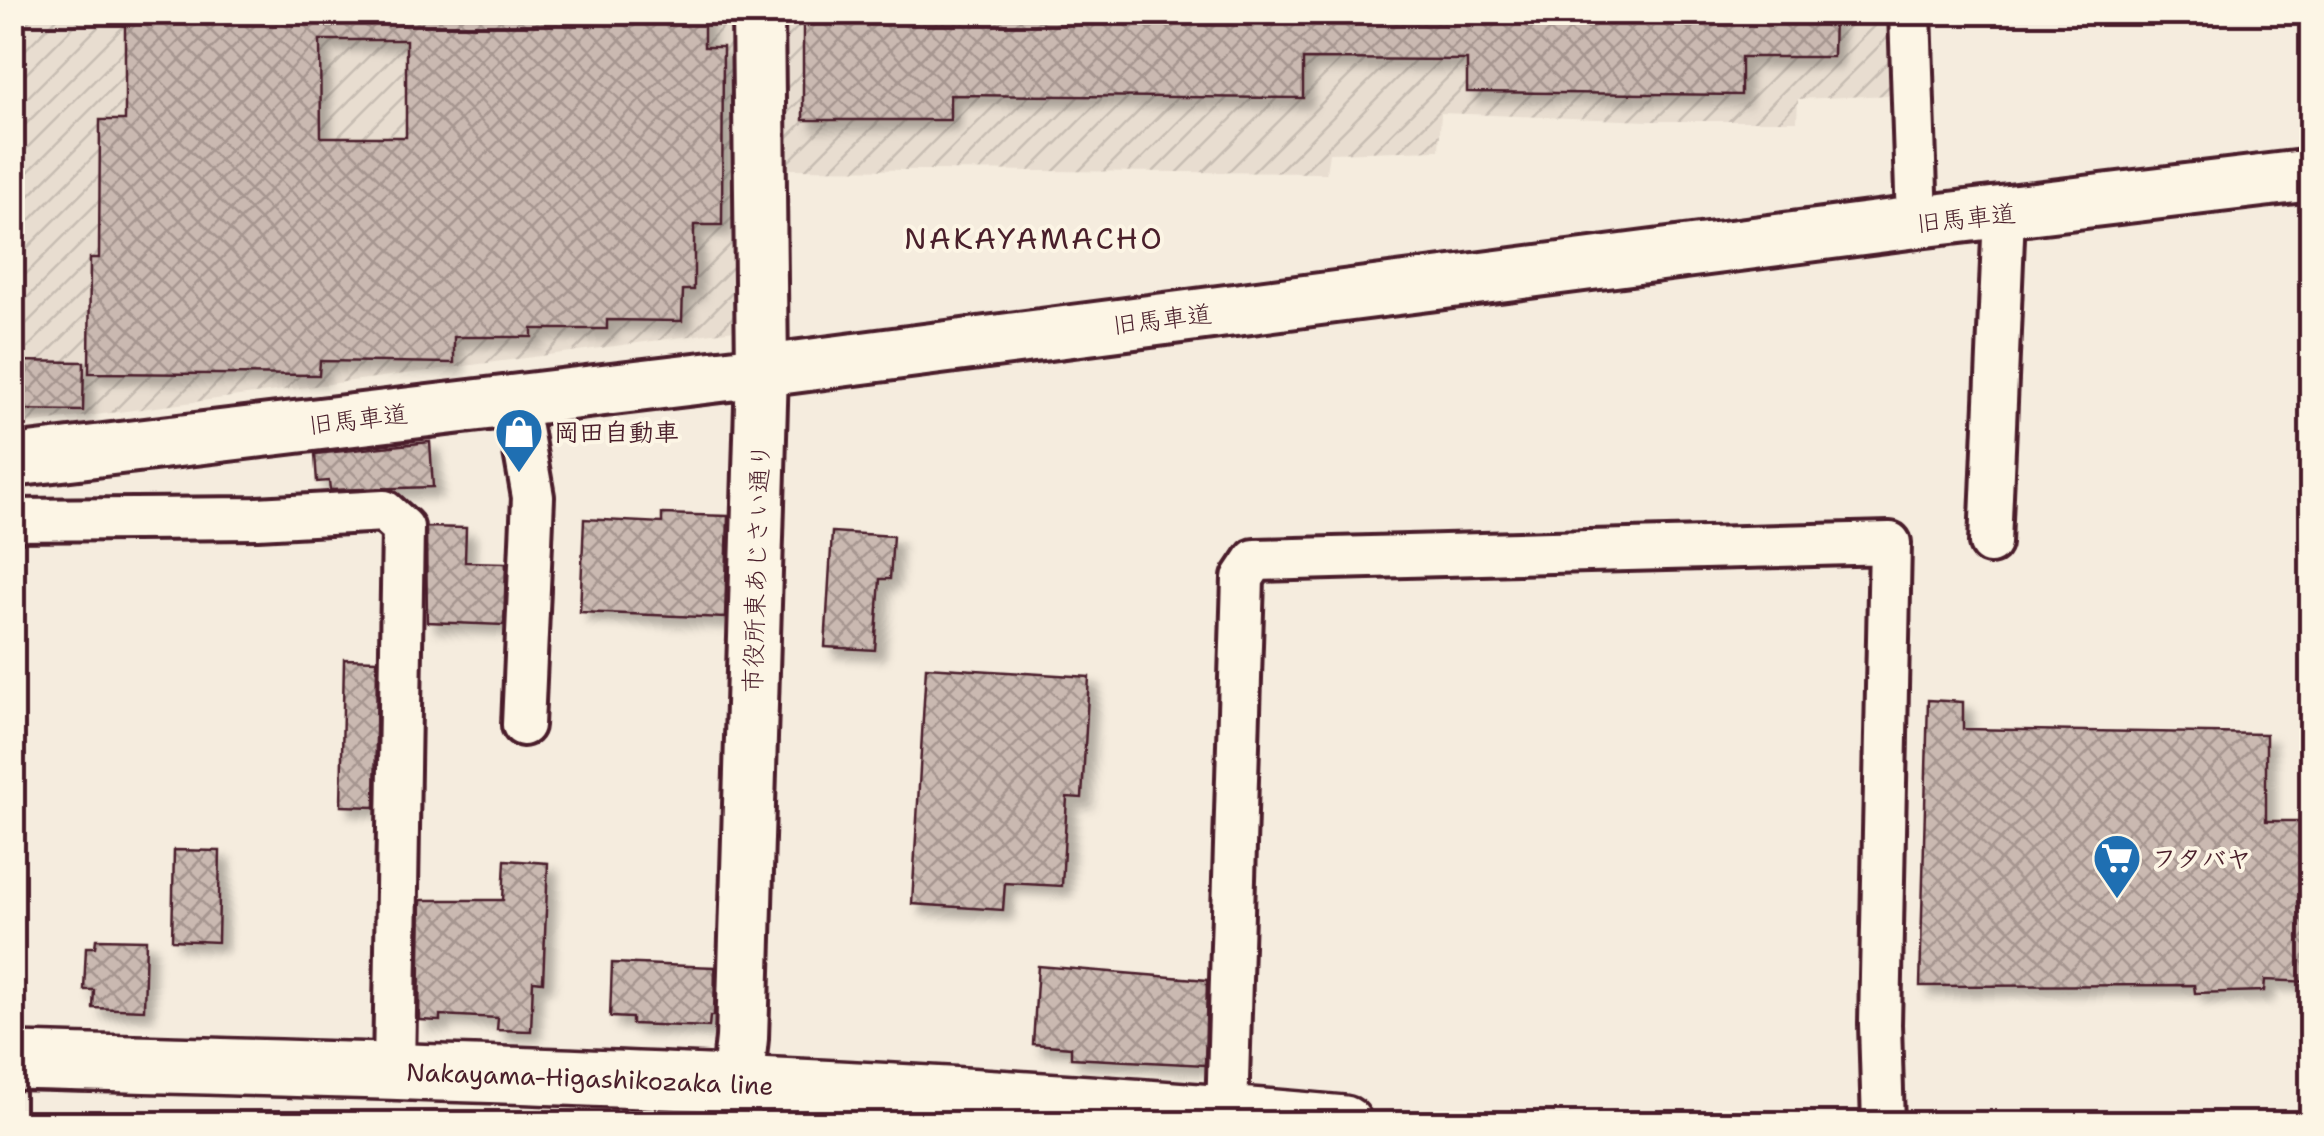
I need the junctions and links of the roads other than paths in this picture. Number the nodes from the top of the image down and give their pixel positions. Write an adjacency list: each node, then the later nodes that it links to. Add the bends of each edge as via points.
1 (758, 12): 6 (street, 市役所東あじさい通り)
2 (1910, 12): 5 (street)
3 (2312, 175): 4 (street, 旧馬車道)
4 (2004, 214): 5 (street, 旧馬車道); 10 (street)
5 (1917, 222): 6 (street, 旧馬車道)
6 (762, 371): 7 (street, 旧馬車道); 14 (street, 市役所東あじさい通り)
7 (516, 400): 8 (street, 旧馬車道); 11 (street, via 533,497)
8 (12, 462)
9 (12, 520): 13 (street, via 384,512 403,528)
10 (1990, 543)
11 (523, 725)
12 (12, 1061): 13 (main road, Nakayama-Higashikozaka line)
13 (394, 1070): 14 (main road, Nakayama-Higashikozaka line)
14 (736, 1104): 15 (main road, Nakayama-Higashikozaka line)
15 (1227, 1113): 16 (main road, Nakayama-Higashikozaka line); 17 (street, via 1243,578 1255,560 1890,544)
16 (1344, 1124)
17 (1882, 1124)

